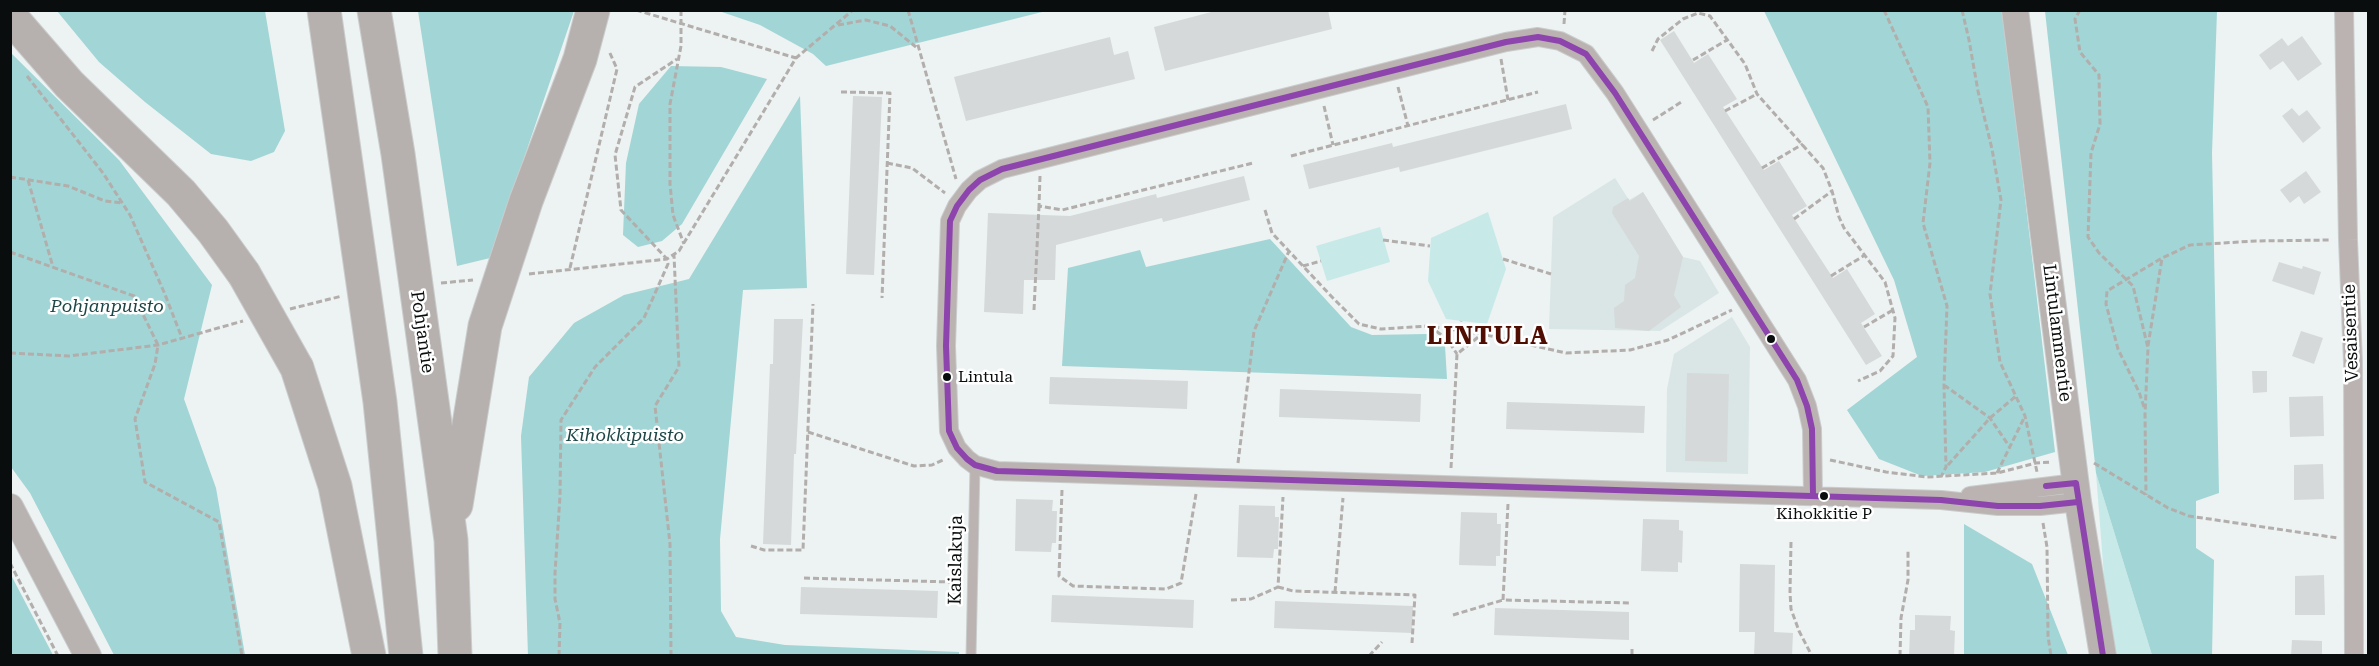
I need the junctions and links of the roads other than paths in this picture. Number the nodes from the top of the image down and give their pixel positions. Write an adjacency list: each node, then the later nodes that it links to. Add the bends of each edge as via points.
1 (324, 10): 16 (highway, via 380,402)
2 (374, 10): 13 (highway, Pohjantie, via 398,154)
3 (593, 10): 13 (highway, via 580,59 526,201 486,326)
4 (2015, 10): 9 (street, Lintulammentie)
5 (2344, 10): 7 (street, Vesaisentie, via 2348,240)
6 (10, 16): 15 (highway, bridge, via 69,84 181,193 213,231 244,274 297,368 335,486)
7 (2361, 361): 20 (street, Vesaisentie, via 2353,540)
8 (975, 465): 10 (street, via 1000,471); 10 (street, via 957,448 949,431 946,346 950,221 957,206 980,180 1002,169 1538,37 1560,41 1586,54 1615,93 1797,380 1812,429); 18 (lane, Kaislakuja)
9 (2075, 482): 11 (street); 11 (street, via 2040,506); 19 (street, Lintulammentie)
10 (1813, 496): 11 (street)
11 (1941, 500)
12 (10, 507): 14 (street)
13 (451, 540): 17 (highway, Pohjantie)
14 (88, 656)
15 (369, 656)
16 (406, 656)
17 (455, 656)
18 (971, 656)
19 (2103, 656)
20 (2354, 656)

